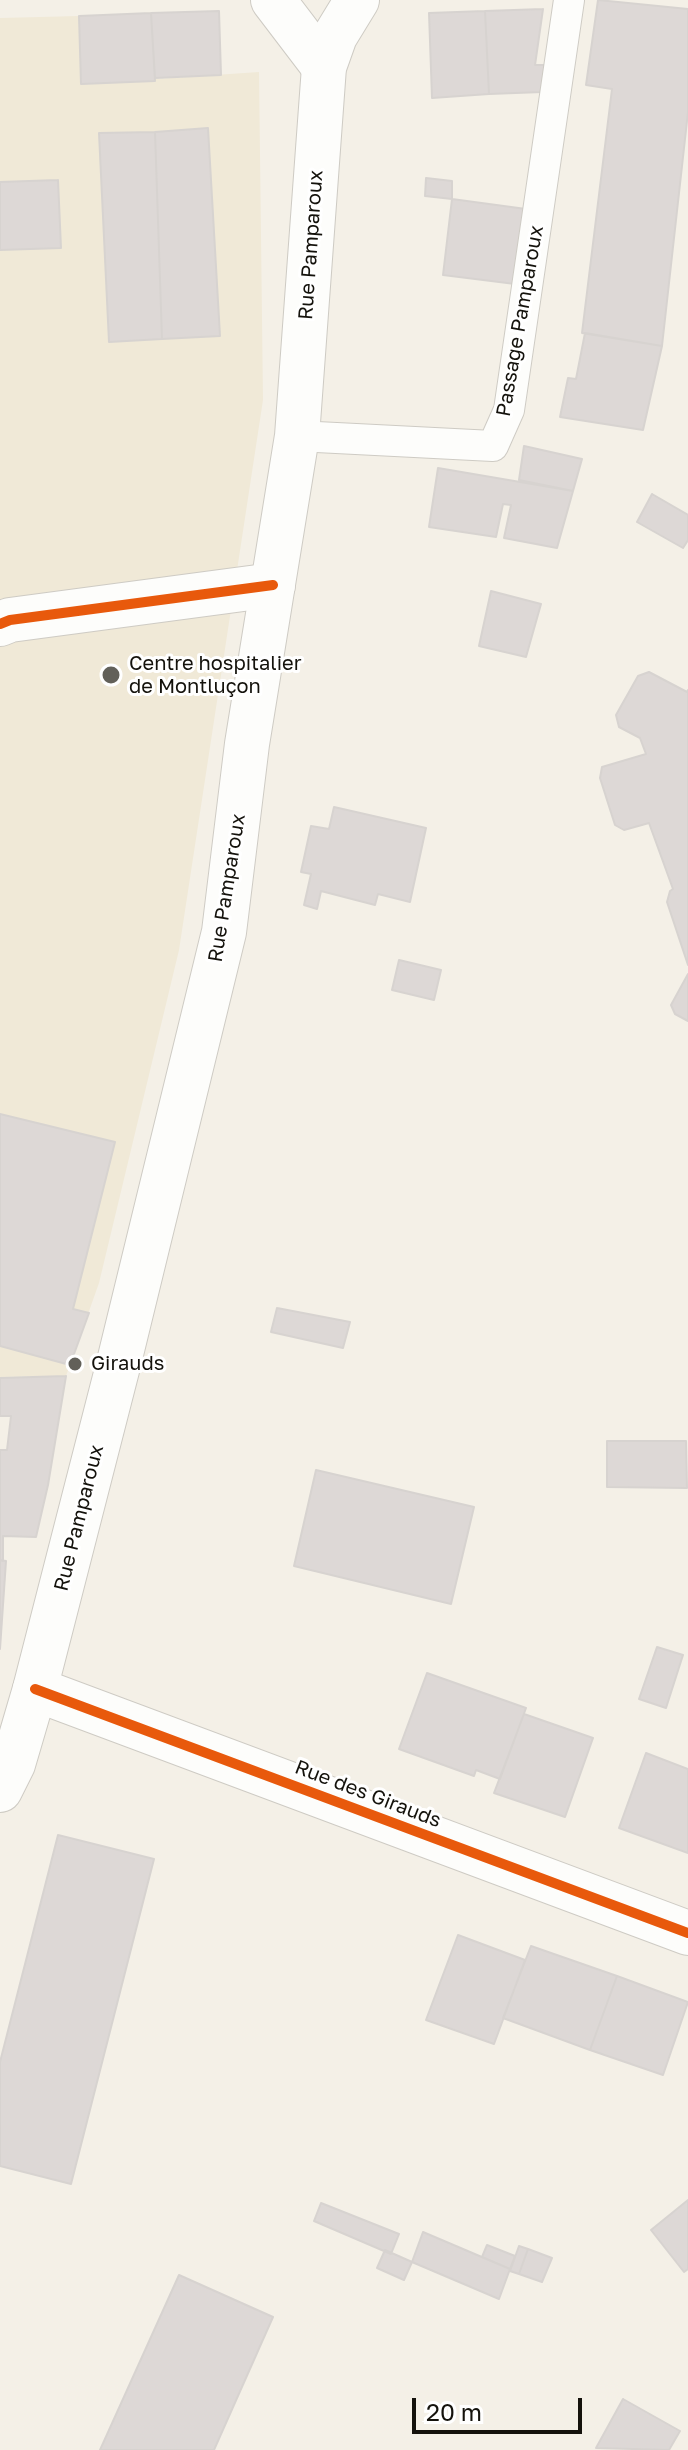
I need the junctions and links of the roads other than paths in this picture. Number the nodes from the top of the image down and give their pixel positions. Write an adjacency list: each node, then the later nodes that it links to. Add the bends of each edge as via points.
1 (273, 0): 4 (main road)
2 (357, 0): 4 (main road, Rue Pamparoux)
3 (569, 0): 5 (lane, Passage Pamparoux, via 509,410 493,446)
4 (324, 67): 5 (main road, Rue Pamparoux)
5 (297, 436): 6 (main road, Rue Pamparoux)
6 (273, 585): 7 (main road); 8 (main road, Rue Pamparoux, via 224,932)
7 (0, 624)
8 (35, 1689): 9 (main road, Rue Pamparoux); 10 (main road, Rue des Girauds)
9 (7, 1777)
10 (688, 1933)

